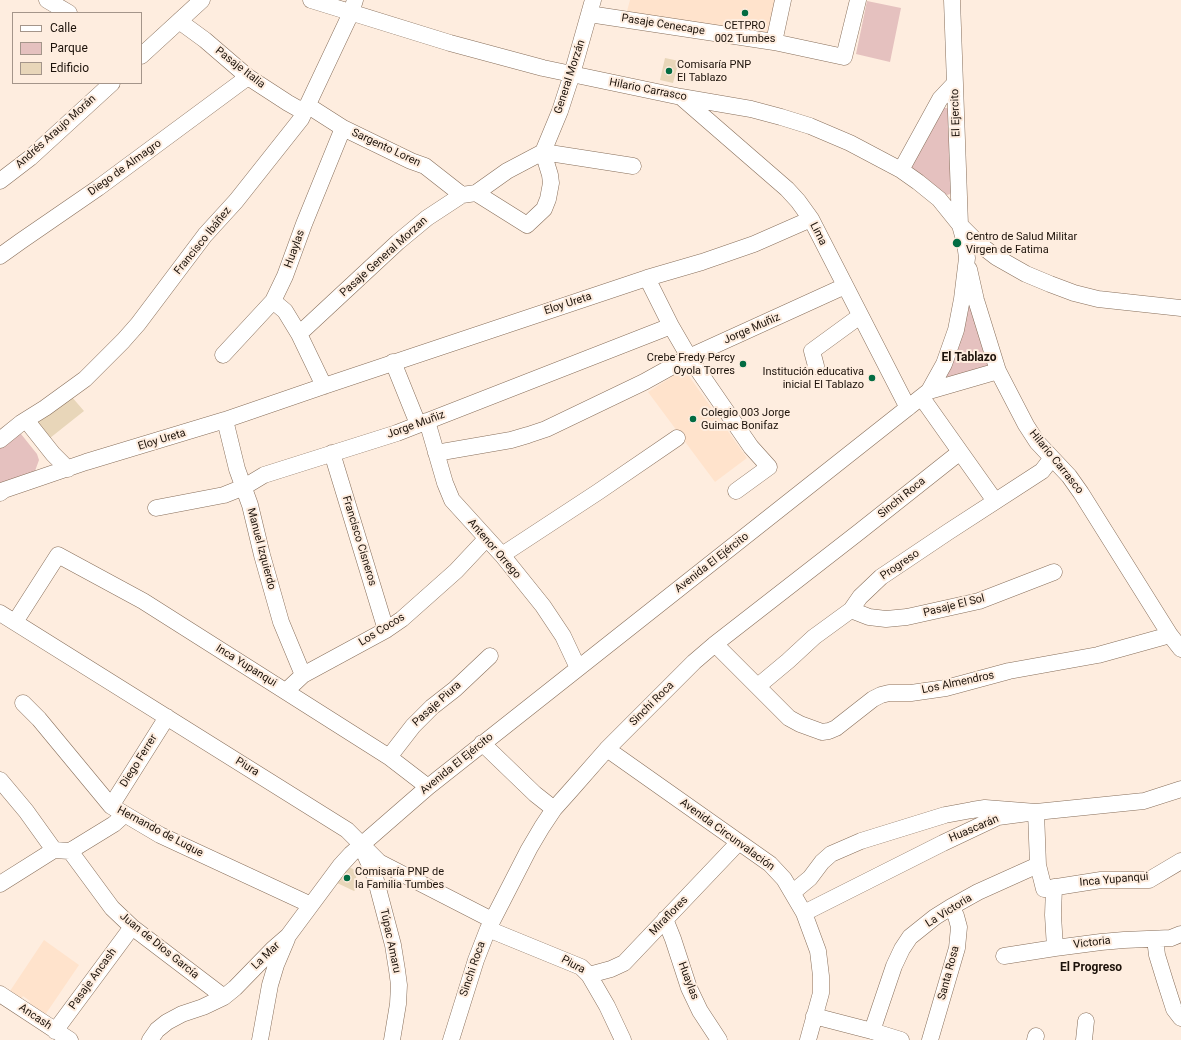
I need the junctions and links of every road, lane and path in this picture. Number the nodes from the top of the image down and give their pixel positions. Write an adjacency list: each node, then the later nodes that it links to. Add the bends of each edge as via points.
1 (47, 0): 9 (street)
2 (202, 0): 10 (street)
3 (311, 0): 7 (street, Hilario Carrasco)
4 (783, 0): 11 (street)
5 (858, 0): 11 (street, Pasaje Cenecape, via 844,57)
6 (952, 0): 15 (street, El Ejercito)
7 (353, 6): 13 (street, Hilario Carrasco, via 450,43); 18 (street, Francisco Ibáñez)
8 (591, 7): 11 (street, Pasaje Cenecape); 13 (street, General Morzán)
9 (67, 12)
10 (179, 21): 12 (street); 14 (street, Pasaje Italia)
11 (774, 42)
12 (142, 54)
13 (572, 74): 17 (street, Hilario Carrasco); 20 (street, General Morzán)
14 (248, 77): 18 (street, Pasaje Italia, via 288,103); 27 (street, Diego de Almagro, via 98,188)
15 (955, 83): 22 (street, via 940,99); 26 (street, El Ejercito)
16 (111, 84): 23 (street, Andrés Araujo Morán, via 30,158)
17 (681, 97): 22 (street, Hilario Carrasco, via 752,109 810,126 850,143); 25 (street, Lima, via 787,189)
18 (306, 108): 19 (street, Sargento Loren); 44 (street, Francisco Ibáñez, via 301,120 236,201 205,235 123,342 85,379)
19 (343, 128): 24 (street, Sargento Loren, via 424,166); 31 (street, Huaylas)
20 (543, 152): 21 (street); 24 (street, Pasaje General Morzan); 24 (street, Sargento Loren, via 551,183 548,199 544,209 527,225)
21 (633, 166)
22 (901, 170): 26 (street, Hilario Carrasco, via 939,199)
23 (0, 181)
24 (469, 194): 35 (street, Pasaje General Morzan, via 427,218)
25 (811, 219): 29 (street, Eloy Ureta, via 754,244); 30 (street, Lima)
26 (960, 225): 28 (street, Avenida El Ejército); 32 (street, Hilario Carrasco, via 996,256 1026,274 1050,284 1098,299)
27 (0, 256)
28 (967, 258): 40 (street, Hilario Carrasco, via 976,300); 42 (street, Avenida El Ejército, via 956,330 944,364)
29 (647, 278): 34 (street); 38 (street, Eloy Ureta)
30 (845, 286): 33 (street, Lima); 37 (street, Jorge Muñiz)
31 (273, 301): 35 (street, via 285,311); 36 (street, Huaylas)
32 (1181, 308)
33 (860, 316): 39 (street, via 812,351); 43 (street, Lima)
34 (671, 326): 37 (street); 46 (street, Jorge Muñiz)
35 (299, 334): 41 (street)
36 (222, 355)
37 (689, 357): 51 (street, Jorge Muñiz, via 644,382 546,429 511,440); 55 (street, via 751,447 769,466)
38 (393, 362): 41 (street, Eloy Ureta); 46 (street, Antenor Orrego)
39 (816, 366)
40 (998, 371): 42 (street); 52 (street, Hilario Carrasco, via 1026,425)
41 (324, 386): 45 (street, Eloy Ureta)
42 (925, 395): 43 (street, Avenida El Ejército); 49 (street)
43 (908, 408): 70 (street, Avenida El Ejército)
44 (26, 420): 48 (street, Francisco Ibáñez); 53 (street)
45 (225, 420): 53 (street, Eloy Ureta); 54 (street, Manuel Izquierdo)
46 (422, 423): 50 (street, Jorge Muñiz); 51 (street, Antenor Orrego)
47 (677, 438): 60 (street)
48 (0, 440)
49 (960, 452): 57 (street); 67 (street, Sinchi Roca)
50 (332, 453): 54 (street, Jorge Muñiz, via 264,475); 65 (street, Francisco Cisneros)
51 (436, 453): 59 (street, Antenor Orrego, via 452,500)
52 (1052, 458): 57 (street, Progreso, via 1042,471); 66 (street, Hilario Carrasco, via 1081,493)
53 (68, 469): 56 (street, Eloy Ureta)
54 (244, 487): 58 (street, Jorge Muñiz, via 224,495); 71 (street, Manuel Izquierdo, via 281,622)
55 (736, 491)
56 (0, 493)
57 (995, 501): 62 (street, Progreso, via 881,577 860,597)
58 (156, 508)
59 (486, 539): 60 (street, Antenor Orrego); 65 (street, Los Cocos, via 427,598)
60 (502, 555): 70 (street, Antenor Orrego, via 543,606 563,636)
61 (1054, 572): 62 (street, Pasaje El Sol, via 979,602 907,617 869,617)
62 (851, 610): 72 (street, Progreso, via 814,637)
63 (0, 613): 64 (street, Piura)
64 (15, 622): 73 (street, Inca Yupanqui, via 58,555 143,601); 75 (street, Piura)
65 (386, 630): 71 (street, Los Cocos)
66 (1170, 635): 68 (street, Hilario Carrasco); 72 (street, Los Almendros, via 1098,655 1010,671 946,688 881,695 836,728 822,732 790,718)
67 (715, 644): 72 (street, Los Almendros); 77 (street, Sinchi Roca)
68 (1181, 649)
69 (490, 656): 78 (street, Pasaje Piura, via 413,726)
70 (578, 668): 76 (street, Avenida El Ejército)
71 (303, 675): 73 (street, Los Cocos)
72 (758, 686)
73 (286, 691): 78 (street, Inca Yupanqui)
74 (22, 703): 83 (street, Hernando de Luque, via 39,719)
75 (167, 717): 83 (street, Diego Ferrer); 86 (street, Piura, via 347,830)
76 (482, 743): 80 (street, Avenida El Ejército); 82 (street)
77 (607, 749): 82 (street, Sinchi Roca); 85 (street, Avenida Circunvalación)
78 (389, 757): 80 (street, Inca Yupanqui)
79 (0, 780): 87 (street, Juan de Dios García)
80 (428, 787): 86 (street, Avenida El Ejército)
81 (1181, 789): 84 (street, Huascarán, via 1144,801)
82 (554, 809): 97 (street, Sinchi Roca, via 529,849)
83 (118, 811): 87 (street, Diego Ferrer, via 114,824); 93 (street, Hernando de Luque, via 160,835)
84 (1036, 812): 89 (street); 92 (street, via 985,808 972,810 945,815 861,841 831,854); 95 (street, Huascarán, via 998,817)
85 (739, 842): 92 (street, Avenida Circunvalación, via 770,864); 96 (street, Miraflores)
86 (361, 845): 93 (street, La Mar, via 340,866); 97 (street, Piura, via 379,862); 115 (street, Túpac Amaru, via 375,877 397,970 398,1004)
87 (62, 850): 90 (street, Diego Ferrer); 98 (street, Juan de Dios García, via 112,908)
88 (1181, 861): 91 (street, Inca Yupanqui, via 1149,880 1101,880)
89 (1038, 865): 91 (street); 94 (street, La Victoria, via 978,892)
90 (0, 884)
91 (1049, 888): 102 (street)
92 (793, 893): 95 (street, Avenida Circunvalación)
93 (312, 905): 100 (street, La Mar)
94 (952, 907): 111 (street, La Victoria, via 910,936 894,966); 121 (street, Santa Rosa, via 959,927 957,948)
95 (804, 913): 107 (street, Avenida Circunvalación, via 818,951 821,976 821,993)
96 (665, 919): 104 (street, Miraflores, via 624,962 611,969); 118 (street, Huaylas, via 689,988)
97 (490, 925): 104 (street, Piura, via 571,962); 116 (street, Sinchi Roca, via 476,960)
98 (132, 927): 106 (street, Juan de Dios García); 110 (street, Pasaje Ancash)
99 (1181, 934): 101 (street, Victoria, via 1171,938)
100 (288, 936): 106 (street, La Mar); 114 (street, via 270,986)
101 (1155, 939): 102 (street, Victoria); 108 (street, via 1157,955 1174,1009)
102 (1055, 948): 103 (street, Victoria)
103 (1004, 956)
104 (589, 974): 117 (street, Piura)
105 (0, 994): 110 (street, Ancash)
106 (224, 997): 113 (street, La Mar, via 167,1022)
107 (814, 1016): 111 (street); 119 (street, Avenida Circunvalación)
108 (1181, 1018)
109 (1086, 1021): 122 (street)
110 (55, 1031): 112 (street, Ancash)
111 (872, 1031): 120 (street)
112 (70, 1040)
113 (150, 1040)
114 (260, 1040)
115 (391, 1040)
116 (451, 1040)
117 (623, 1040)
118 (719, 1040)
119 (808, 1040)
120 (901, 1040)
121 (930, 1040)
122 (1084, 1040)

